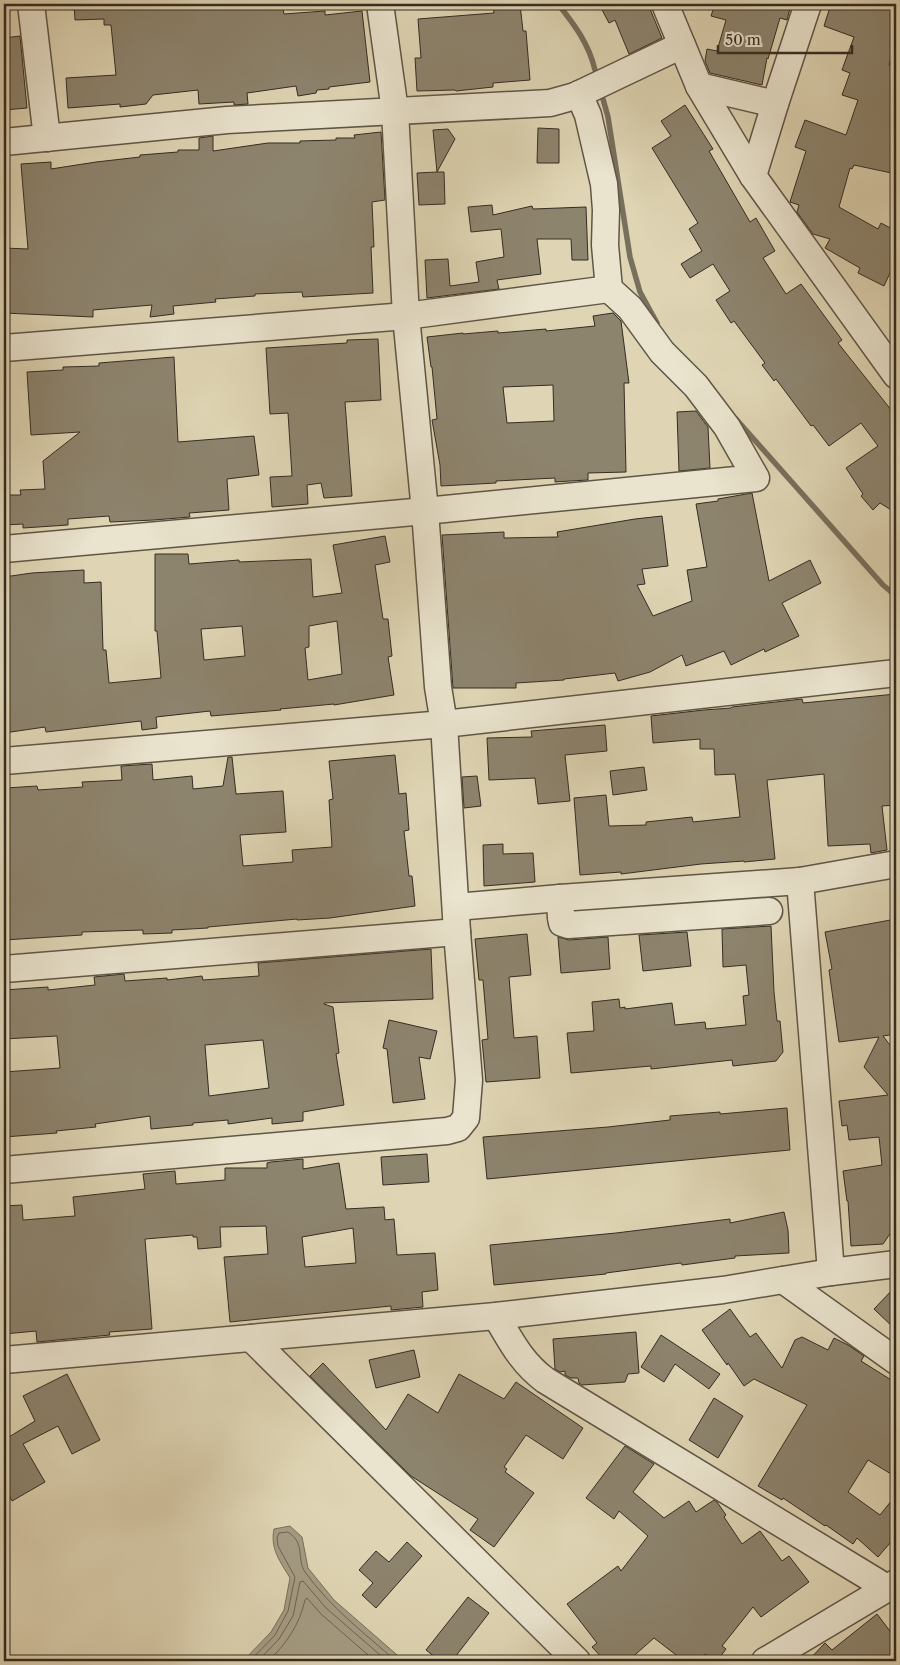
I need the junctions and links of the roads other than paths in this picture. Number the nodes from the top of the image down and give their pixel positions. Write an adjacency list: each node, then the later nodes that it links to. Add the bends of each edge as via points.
1 (31, 4): 10 (street)
2 (380, 4): 9 (street)
3 (664, 4): 5 (street)
4 (808, 4): 8 (street)
5 (682, 45): 6 (street); 7 (street)
6 (699, 86): 8 (street); 12 (street)
7 (579, 94): 9 (street, via 550,103); 13 (street, via 588,115 604,184)
8 (775, 104): 12 (street)
9 (395, 112): 10 (street, via 227,120); 14 (street)
10 (47, 138): 11 (street)
11 (4, 142)
12 (753, 176): 16 (street)
13 (609, 289): 14 (street); 17 (street, via 630,308 662,352 696,386 727,426 756,478)
14 (406, 316): 15 (street); 17 (street)
15 (4, 348)
16 (896, 373)
17 (426, 511): 18 (street); 20 (street, via 438,687)
18 (4, 549)
19 (896, 673): 20 (street)
20 (444, 724): 21 (street); 26 (street)
21 (4, 762)
22 (896, 864): 23 (street)
23 (800, 881): 24 (street); 30 (street)
24 (560, 898): 25 (street, via 562,923 568,925); 26 (street)
25 (769, 912)
26 (457, 920): 27 (street); 28 (street, via 469,1080 466,1118 458,1128)
27 (4, 969)
28 (4, 1170)
29 (896, 1264): 30 (street)
30 (831, 1272): 31 (street)
31 (783, 1280): 32 (street); 35 (street)
32 (496, 1316): 33 (street); 36 (street, via 530,1369 545,1380)
33 (250, 1338): 34 (street); 37 (street)
34 (4, 1360)
35 (896, 1361)
36 (891, 1586): 38 (street)
37 (577, 1661)
38 (765, 1661)

